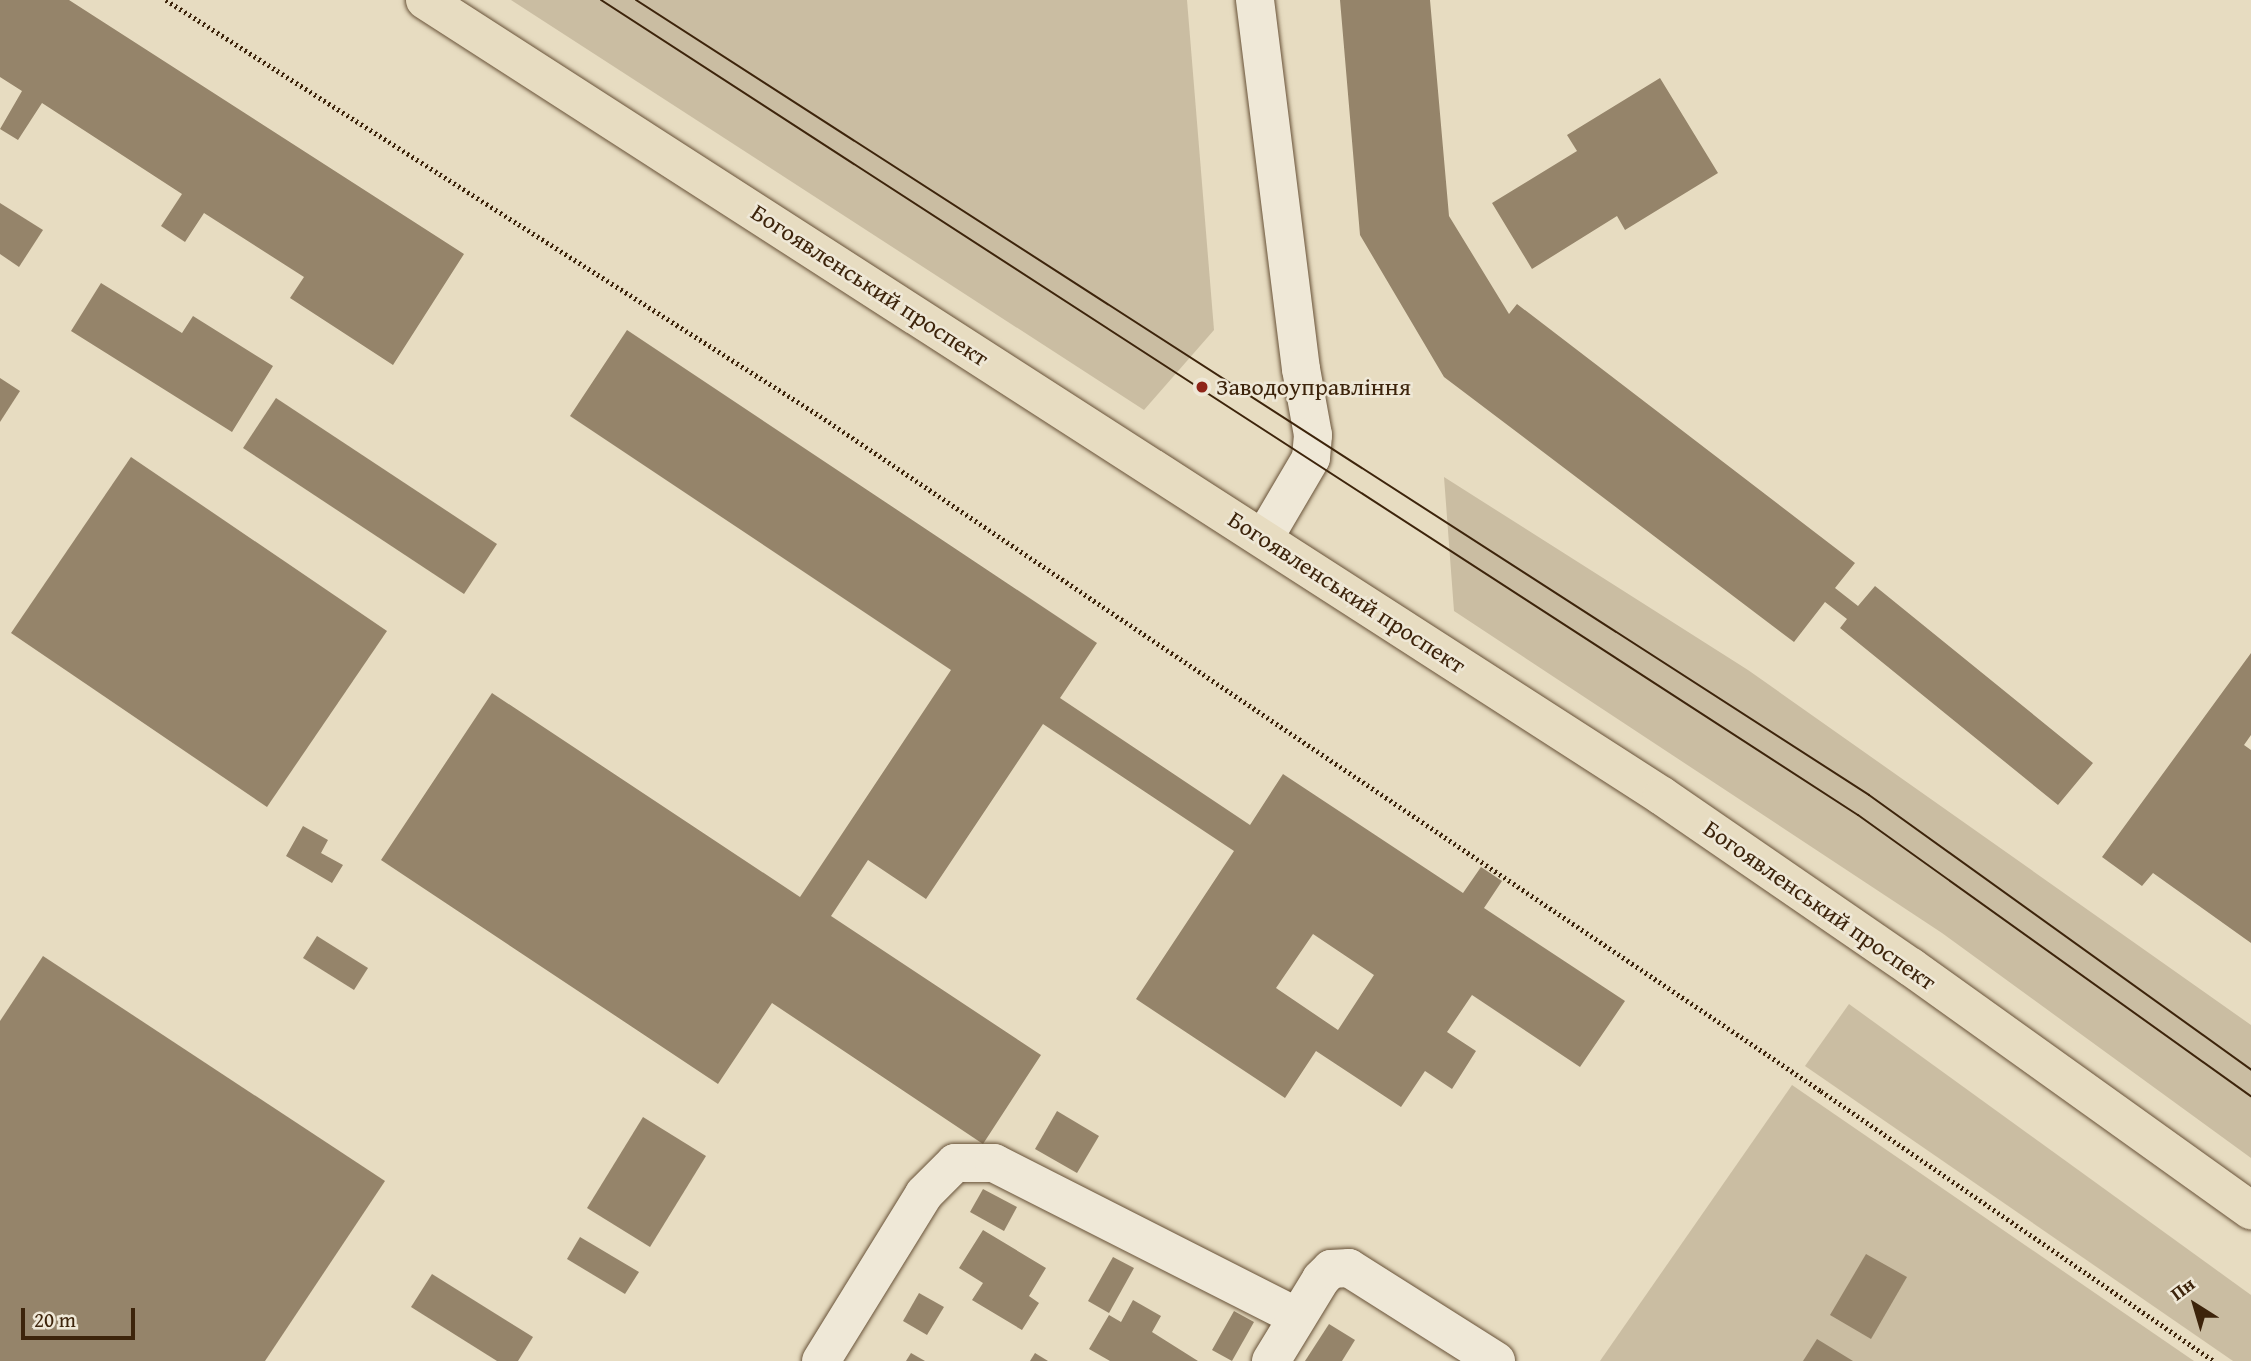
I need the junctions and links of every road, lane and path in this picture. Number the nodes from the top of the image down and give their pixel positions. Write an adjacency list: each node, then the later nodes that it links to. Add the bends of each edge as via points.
1 (166, 0): 10 (path, via 820,416)
2 (425, 0): 4 (main road, Богоявленський проспект)
3 (1255, 0): 4 (street, via 1313,435 1311,458)
4 (1264, 538): 5 (main road, Богоявленський проспект, via 1662,796 1900,959)
5 (2251, 1210)
6 (1297, 1317): 7 (street, via 994,1163 954,1163 924,1194); 8 (street); 9 (street, via 1331,1269 1349,1268)
7 (821, 1361)
8 (1271, 1361)
9 (1496, 1361)
10 (2214, 1361)

